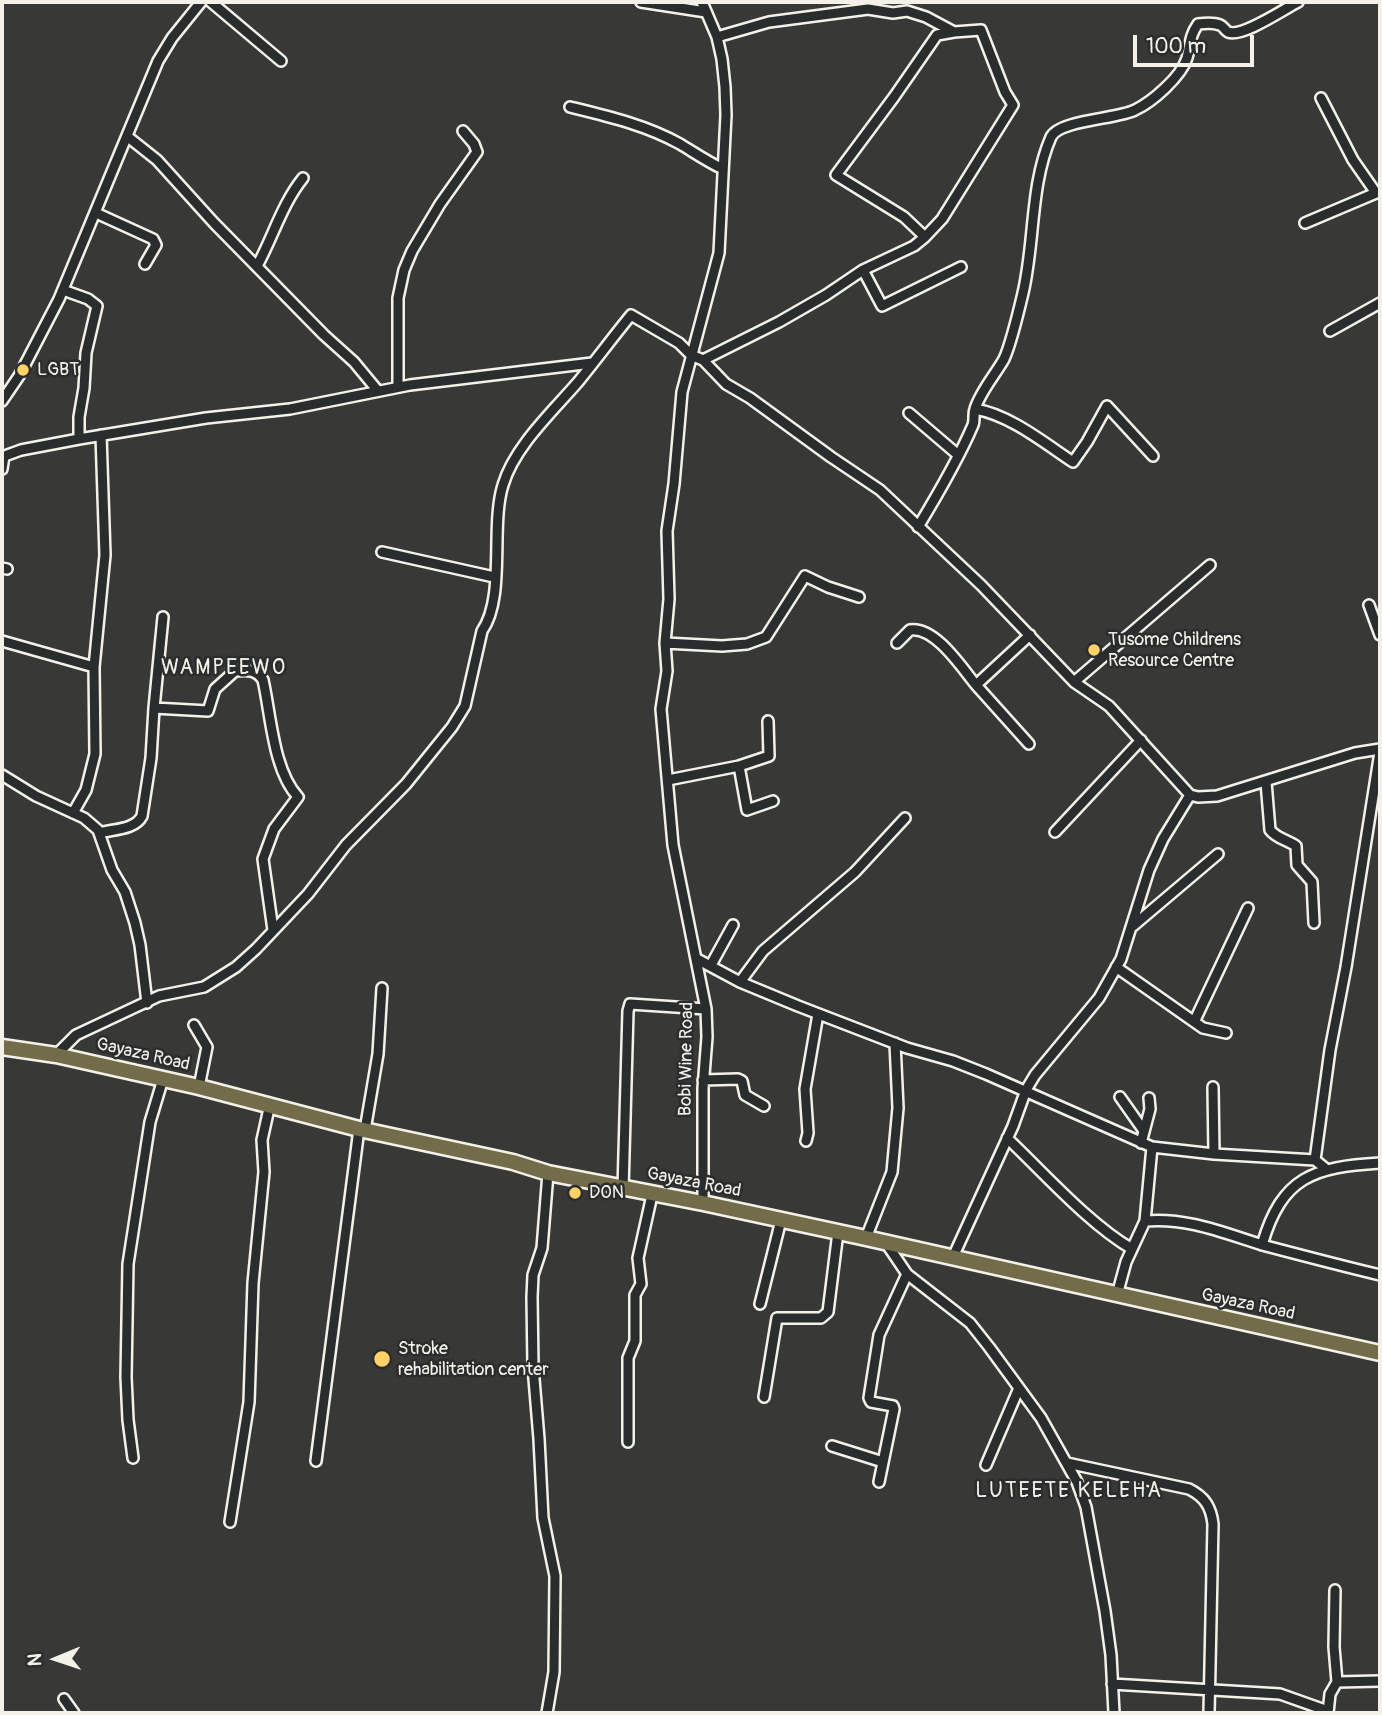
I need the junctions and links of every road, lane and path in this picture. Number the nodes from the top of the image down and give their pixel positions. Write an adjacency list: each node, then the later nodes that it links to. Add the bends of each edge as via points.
1 (201, 2): 13 (street, via 158,61)
2 (211, 2): 9 (street)
3 (641, 2): 6 (street)
4 (702, 2): 6 (street, Bobi Wine Road)
5 (1298, 2): 33 (street, via 1234,33 1221,25 1198,24 1190,35 1187,58 1156,97 1135,110 1068,126 1052,135 1033,214 1023,293 1006,355)
6 (706, 12): 8 (street, Bobi Wine Road)
7 (954, 32): 8 (street, via 906,11 868,9 769,22); 19 (street, via 981,30 1013,105 942,219); 19 (street, via 937,35 836,175 904,216)
8 (717, 37): 14 (street, Bobi Wine Road, via 725,101)
9 (281, 61)
10 (1321, 98): 16 (street, via 1353,160)
11 (570, 107): 14 (street, via 636,125)
12 (463, 131): 30 (street, via 477,152 422,233 400,284)
13 (128, 137): 17 (street); 21 (street, via 157,160)
14 (723, 169): 27 (street, Bobi Wine Road, via 719,253)
15 (303, 178): 21 (street, via 283,208)
16 (1378, 192): 18 (street)
17 (96, 213): 20 (street, via 155,240); 24 (street)
18 (1305, 223)
19 (925, 237): 23 (street)
20 (145, 264)
21 (257, 266): 31 (street)
22 (961, 267): 23 (street, via 882,306)
23 (863, 270): 28 (street, via 826,295)
24 (63, 290): 32 (street, via 42,336); 36 (street, via 97,306 86,352)
25 (1380, 303): 26 (street)
26 (1330, 331)
27 (691, 355): 28 (street); 29 (street, via 631,315); 51 (street, Bobi Wine Road, via 682,392 667,531)
28 (703, 360): 41 (street, via 726,384 880,490)
29 (592, 363): 30 (street); 44 (street, via 534,432 506,475 500,494)
30 (398, 387): 31 (street)
31 (378, 391): 35 (street, via 290,409)
32 (3, 397)
33 (975, 409): 37 (street, via 974,422); 39 (street, via 991,411 1073,462 1107,406)
34 (909, 413): 37 (street)
35 (101, 435): 36 (street); 53 (street, via 105,555)
36 (79, 439): 38 (street)
37 (957, 454): 41 (street)
38 (3, 456): 40 (street)
39 (1153, 456)
40 (2, 470)
41 (918, 527): 48 (street)
42 (382, 552): 44 (street)
43 (1210, 565): 54 (street)
44 (495, 577): 76 (street, via 465,706 452,727)
45 (859, 597): 51 (street, via 805,576 766,637 722,646)
46 (1369, 605): 49 (street)
47 (163, 617): 56 (street)
48 (1030, 635): 54 (street); 55 (street)
49 (1380, 635)
50 (2, 640): 53 (street)
51 (665, 643): 63 (street, Bobi Wine Road, via 667,671 661,709)
52 (897, 643): 55 (street, via 910,630 923,630)
53 (94, 667): 67 (street, via 95,754 92,774)
54 (1074, 682): 58 (street, via 1109,706)
55 (976, 685): 59 (street)
56 (153, 708): 70 (street, via 142,816 137,824); 76 (street, via 208,711 215,689 235,671 252,670 263,680 282,767 298,797 274,829 263,859)
57 (768, 721): 61 (street, via 769,756)
58 (1142, 740): 65 (street); 69 (street)
59 (1029, 744)
60 (1380, 750): 64 (street, via 1355,752); 107 (street)
61 (739, 766): 63 (street); 66 (street, via 747,810)
62 (2, 775): 67 (street)
63 (667, 780): 77 (street, Bobi Wine Road, via 673,845)
64 (1266, 782): 65 (street, via 1217,796); 73 (street, via 1270,830 1296,846 1297,864 1312,882)
65 (1190, 795): 75 (street, via 1149,870)
66 (773, 801)
67 (73, 813): 70 (street)
68 (905, 818): 80 (street, via 855,872 763,951)
69 (1055, 832)
70 (99, 833): 82 (street, via 135,923)
71 (1218, 854): 75 (street)
72 (1248, 908): 85 (street)
73 (1314, 923)
74 (733, 925): 78 (street)
75 (1131, 927): 79 (street)
76 (274, 930): 82 (street, via 236,967 204,987)
77 (697, 958): 78 (street); 83 (street, Bobi Wine Road)
78 (711, 965): 80 (street)
79 (1116, 967): 85 (street); 95 (street, via 1099,998)
80 (740, 982): 84 (street)
81 (382, 988): 100 (street, via 378,1054)
82 (147, 1003): 90 (street, via 76,1035)
83 (706, 1009): 92 (street, Bobi Wine Road); 111 (street, via 630,1004)
84 (818, 1014): 88 (street); 103 (street, via 805,1089)
85 (1195, 1020): 87 (street, via 1203,1028)
86 (194, 1025): 93 (street, via 206,1047)
87 (1226, 1033)
88 (895, 1043): 95 (street); 117 (street, via 898,1108 892,1172)
89 (2, 1047): 90 (main road, Gayaza Road)
90 (56, 1055): 91 (main road, Gayaza Road)
91 (163, 1079): 93 (main road, Gayaza Road); 131 (street, via 150,1122 128,1264 126,1377)
92 (703, 1080): 99 (street, via 738,1079 745,1095); 113 (street, Bobi Wine Road)
93 (199, 1087): 98 (main road, Gayaza Road)
94 (1213, 1087): 106 (street)
95 (1026, 1090): 102 (street); 104 (street)
96 (1120, 1097): 101 (street)
97 (1149, 1098): 101 (street)
98 (270, 1104): 100 (main road, Gayaza Road); 137 (street, via 262,1140 264,1172 253,1283 249,1402)
99 (764, 1106)
100 (362, 1129): 110 (main road, Gayaza Road); 132 (street)
101 (1144, 1131): 104 (street)
102 (1007, 1138): 120 (street, via 1098,1224); 121 (street)
103 (806, 1141)
104 (1141, 1143): 105 (street)
105 (1152, 1147): 106 (street); 115 (street)
106 (1214, 1154): 107 (street)
107 (1315, 1160): 109 (street)
108 (1380, 1163): 109 (street)
109 (1326, 1169): 119 (street, via 1282,1198)
110 (548, 1174): 111 (main road, Gayaza Road); 146 (street, via 542,1248 532,1297 543,1518 555,1576 554,1672)
111 (623, 1189): 112 (main road, Gayaza Road)
112 (652, 1195): 113 (main road, Gayaza Road); 129 (street, via 638,1258 642,1284 635,1295 635,1341 628,1358)
113 (703, 1203): 114 (main road, Gayaza Road)
114 (781, 1220): 116 (main road, Gayaza Road); 125 (street)
115 (1145, 1221): 119 (street, via 1194,1224); 120 (street)
116 (838, 1232): 117 (main road, Gayaza Road); 128 (street, via 828,1312 821,1318 777,1318)
117 (866, 1238): 118 (main road, Gayaza Road)
118 (885, 1242): 121 (main road, Gayaza Road); 122 (street)
119 (1262, 1245): 123 (street)
120 (1132, 1249): 124 (street)
121 (953, 1257): 124 (main road, Gayaza Road)
122 (907, 1274): 127 (street, via 970,1323); 133 (street, via 879,1335 869,1398 894,1409)
123 (1380, 1275)
124 (1117, 1296): 126 (main road, Gayaza Road)
125 (760, 1304)
126 (1380, 1353)
127 (1019, 1388): 134 (street); 135 (street)
128 (764, 1397)
129 (628, 1442)
130 (832, 1446): 133 (street)
131 (133, 1458)
132 (316, 1461)
133 (883, 1462): 136 (street)
134 (1067, 1463): 141 (street, via 1088,1520 1105,1611); 142 (street, via 1189,1489 1206,1502 1213,1524)
135 (986, 1465)
136 (879, 1482)
137 (230, 1522)
138 (1335, 1591): 140 (street)
139 (1380, 1681): 140 (street)
140 (1338, 1682): 144 (street, via 1330,1694)
141 (1112, 1684): 142 (street); 147 (street)
142 (1209, 1690): 144 (street, via 1280,1694); 148 (street)
143 (64, 1699): 145 (street)
144 (1328, 1712)
145 (74, 1713)
146 (547, 1713)
147 (1114, 1713)
148 (1209, 1713)

